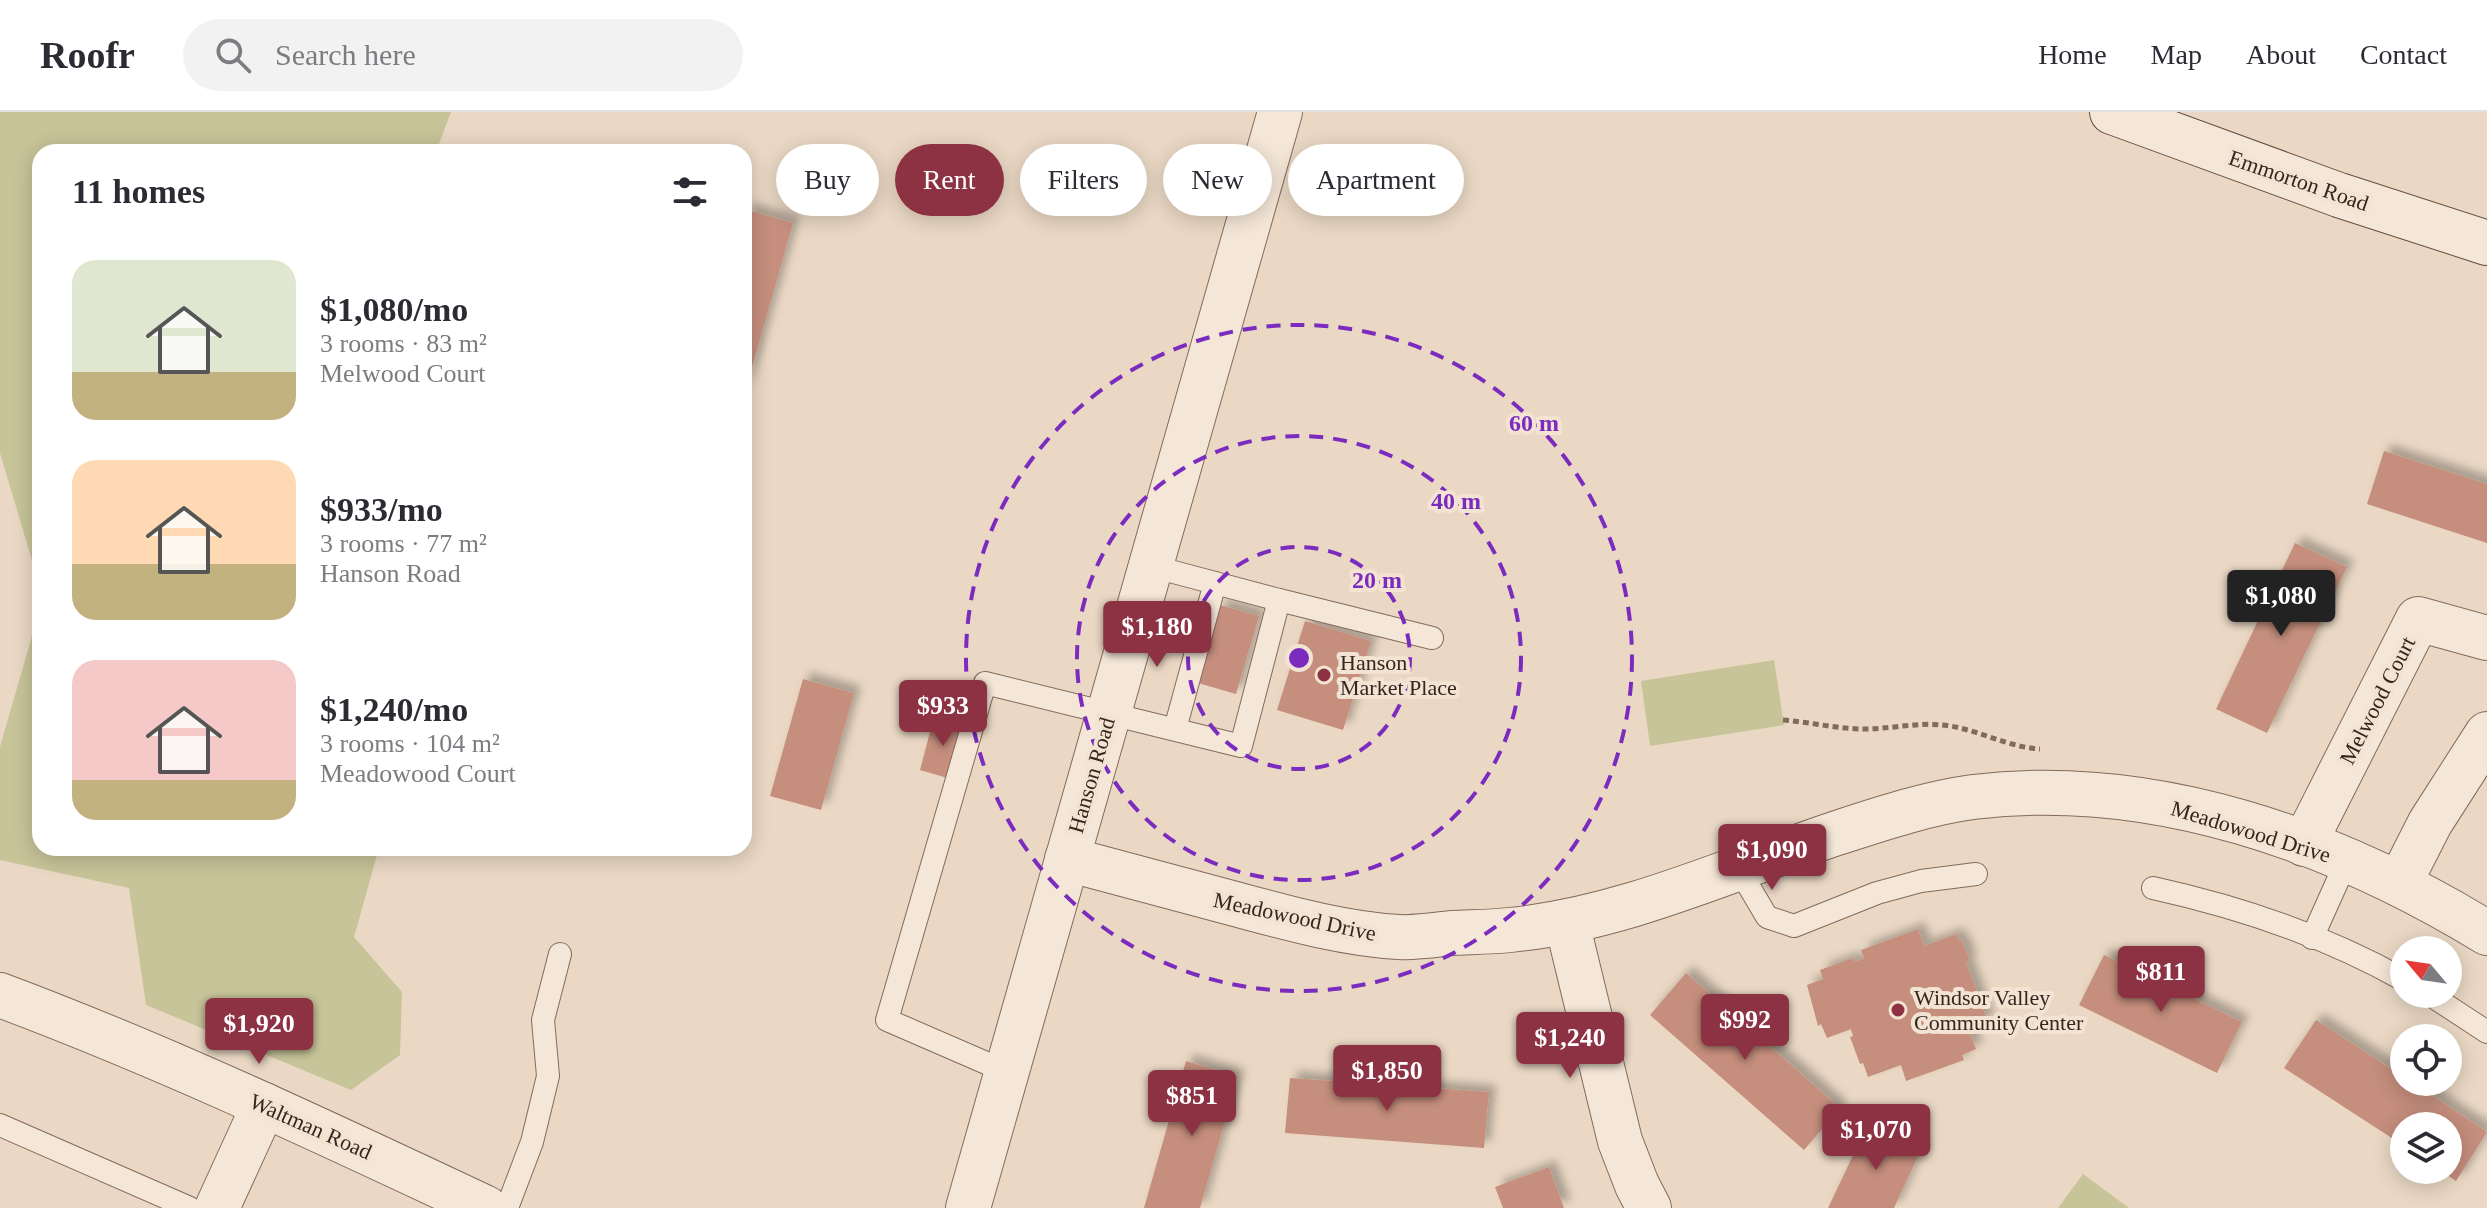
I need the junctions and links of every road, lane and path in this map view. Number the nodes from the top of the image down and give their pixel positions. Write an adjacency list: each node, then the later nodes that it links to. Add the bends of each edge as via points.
1 (1280, 112): 4 (street, Hanson Road)
2 (2112, 112): 3 (street, Emmorton Road)
3 (2487, 243)
4 (1151, 566): 5 (lane); 9 (street, Hanson Road)
5 (1215, 583): 6 (lane); 11 (lane)
6 (1279, 600): 7 (lane); 11 (lane, via 1241,746)
7 (1432, 638)
8 (2487, 638): 14 (street, Melwood Court, via 2418,619)
9 (1110, 712): 11 (lane); 15 (street, Hanson Road); 29 (lane, via 985,683 887,1020)
10 (1783, 720): 13 (path, via 1860,729 1952,726 2024,748)
11 (1175, 729)
12 (2487, 734): 19 (street, via 2430,823)
13 (2055, 751)
14 (2304, 844): 16 (street, Meadowood Drive); 17 (street, Meadowood Drive, via 2174,805 2117,796 2014,793 1916,810)
15 (1067, 859): 21 (street, Meadowood Drive, via 1365,933 1402,937); 29 (street, Hanson Road)
16 (2347, 860): 19 (street, Meadowood Drive); 23 (lane)
17 (1738, 868): 18 (lane, via 1767,917 1794,926 1877,893); 21 (street, Meadowood Drive)
18 (1976, 874)
19 (2399, 884): 22 (street, Meadowood Drive)
20 (2153, 888): 23 (lane, via 2259,916)
21 (1567, 923): 37 (street, via 1620,1141)
22 (2487, 933)
23 (2312, 938): 25 (lane)
24 (560, 954): 35 (lane, via 543,1020 548,1076 532,1142)
25 (2390, 972)
26 (0, 995): 30 (street, Waltman Road)
27 (2450, 1008): 28 (lane)
28 (2487, 1032)
29 (1007, 1072): 36 (street, Hanson Road)
30 (264, 1105): 33 (street); 34 (street, Waltman Road)
31 (0, 1125): 32 (lane)
32 (190, 1208)
33 (217, 1208)
34 (486, 1208)
35 (507, 1208)
36 (968, 1208)
37 (1649, 1208)

